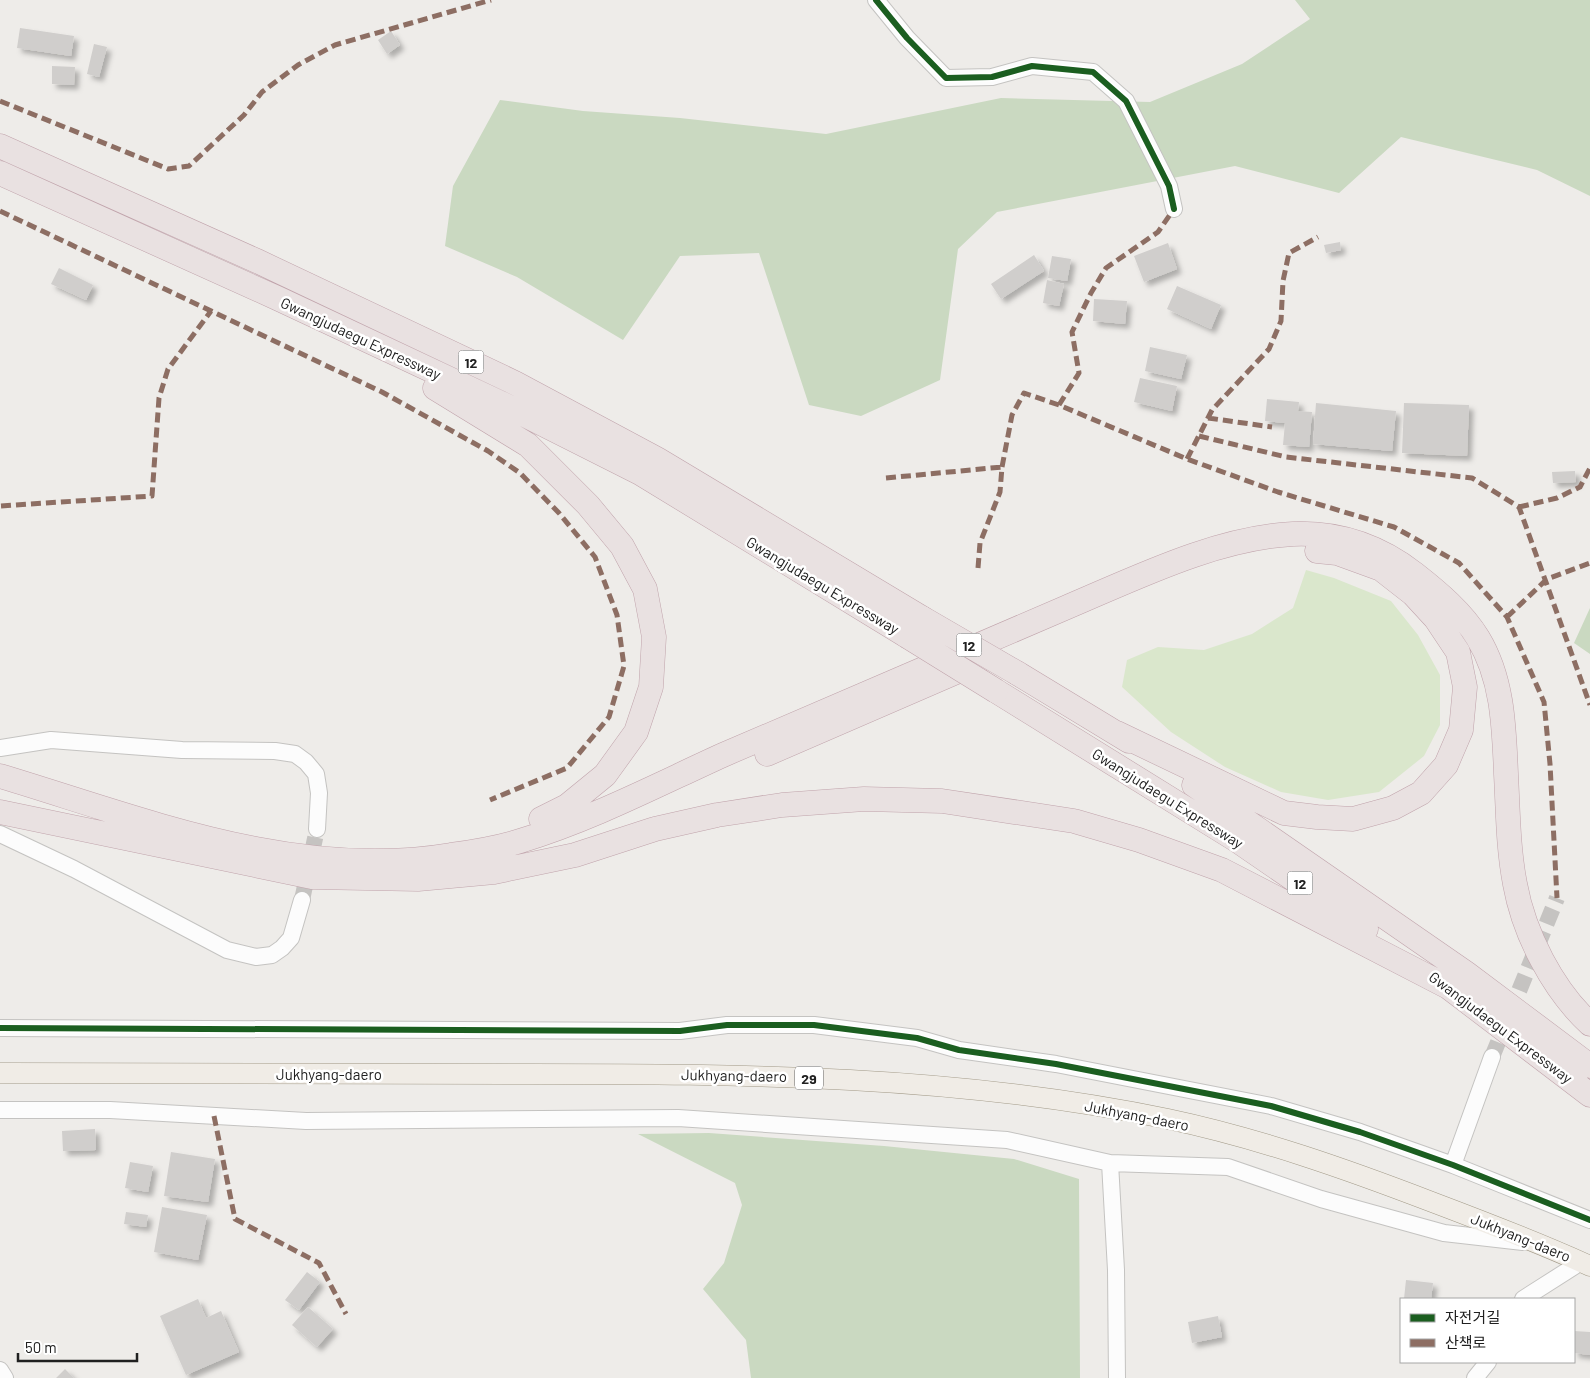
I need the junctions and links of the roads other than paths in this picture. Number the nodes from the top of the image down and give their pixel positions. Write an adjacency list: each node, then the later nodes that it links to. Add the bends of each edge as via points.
1 (876, 0): 4 (street, via 946,78 992,77 1032,66 1093,72 1126,101 1169,186)
2 (0, 146): 6 (highway, Gwangjudaegu Expressway / 12, bridge, via 257,261 515,383 657,459)
3 (0, 173): 5 (highway, Gwangjudaegu Expressway / 12)
4 (1174, 209)
5 (277, 298): 12 (highway, via 350,346 453,398 528,445 588,505 616,539 645,589 654,637 651,687 636,732 605,775 567,806); 14 (highway, Gwangjudaegu Expressway / 12, bridge, via 501,403 640,473 1238,841)
6 (1117, 733): 12 (highway, via 1284,812 1317,818 1353,819 1393,808 1422,793 1446,765 1461,730 1465,687 1458,652 1436,619 1413,594 1381,569 1337,553 1294,549 1254,552 1208,565 1142,591 585,832); 18 (highway, Gwangjudaegu Expressway / 12, via 1270,835 1466,973)
7 (0, 748): 10 (street, via 51,740 295,754 316,774)
8 (0, 776): 12 (highway, via 199,836 264,852 322,860)
9 (0, 812): 12 (highway, via 312,877 418,879)
10 (317, 829)
11 (0, 834): 13 (street, via 74,868 227,950 249,955 272,955 282,948 291,938)
12 (449, 866): 14 (highway, via 494,872 575,855 655,829 782,805 864,799 942,801 1074,821 1222,870); 15 (highway, via 580,818 903,676 1204,553 1249,539 1298,534 1346,539 1380,550 1412,572 1448,602 1478,638 1496,680 1504,721 1509,840 1516,890 1530,932 1553,978)
13 (302, 900)
14 (1452, 989): 20 (highway, Gwangjudaegu Expressway / 12)
15 (1590, 1024)
16 (0, 1028): 23 (street, via 680,1031 727,1024 814,1025 917,1038 959,1050 1056,1064 1271,1106 1360,1132)
17 (1492, 1057): 23 (street)
18 (1590, 1066)
19 (0, 1074): 25 (main road, Jukhyang-daero / 29, via 717,1074 970,1087 1169,1119 1279,1148)
20 (1590, 1095)
21 (0, 1110): 22 (street, via 110,1110 306,1121 678,1118 1007,1140)
22 (1110, 1163): 25 (street, via 1228,1167 1321,1199 1444,1233); 31 (street, via 1116,1270)
23 (1453, 1165): 24 (street)
24 (1590, 1220)
25 (1543, 1244): 26 (main road, Jukhyang-daero / 29)
26 (1586, 1264): 27 (street)
27 (1525, 1298)
28 (1487, 1363): 32 (street)
29 (0, 1370): 30 (street)
30 (4, 1378)
31 (1117, 1378)
32 (1475, 1378)

